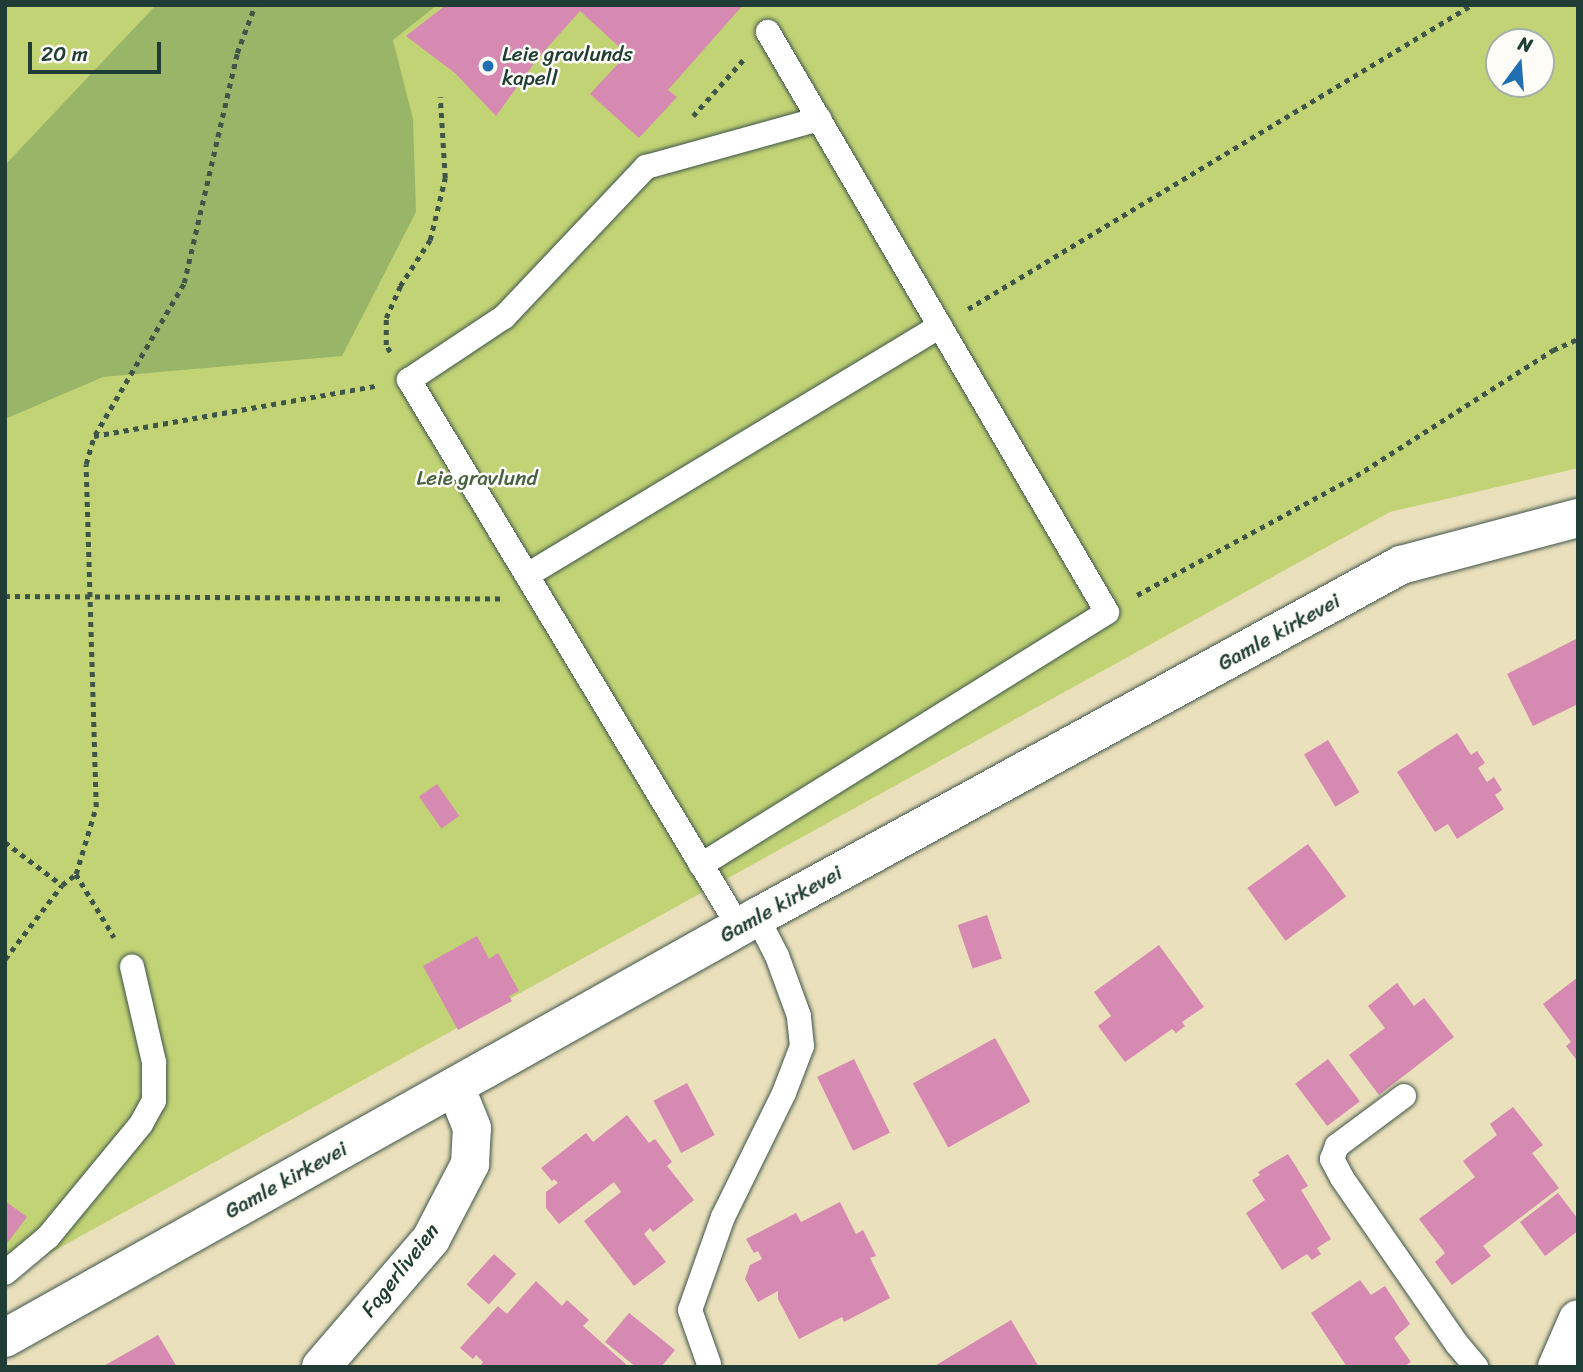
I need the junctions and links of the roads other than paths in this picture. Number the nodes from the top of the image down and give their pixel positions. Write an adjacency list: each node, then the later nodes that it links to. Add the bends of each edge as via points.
1 (768, 32): 2 (lane)
2 (819, 120): 3 (lane); 5 (lane, via 646,167 504,317 409,380)
3 (940, 326): 5 (lane); 6 (lane, via 1107,612)
4 (1578, 518): 7 (street, Gamle kirkevei, via 1401,565)
5 (529, 574): 6 (lane)
6 (701, 865): 7 (lane)
7 (748, 922): 9 (street, Gamle kirkevei); 14 (lane, via 777,956 799,1016 802,1046 785,1093 723,1217 690,1310)
8 (132, 967): 11 (lane, via 154,1062 154,1101 141,1124 48,1237)
9 (455, 1086): 13 (street, Gamle kirkevei); 15 (street, Fagerliveien, via 471,1128 470,1164 431,1239)
10 (1404, 1096): 16 (lane, via 1337,1146 1332,1159)
11 (5, 1273)
12 (1578, 1319): 17 (street)
13 (5, 1338)
14 (709, 1364)
15 (321, 1367)
16 (1476, 1367)
17 (1557, 1367)

